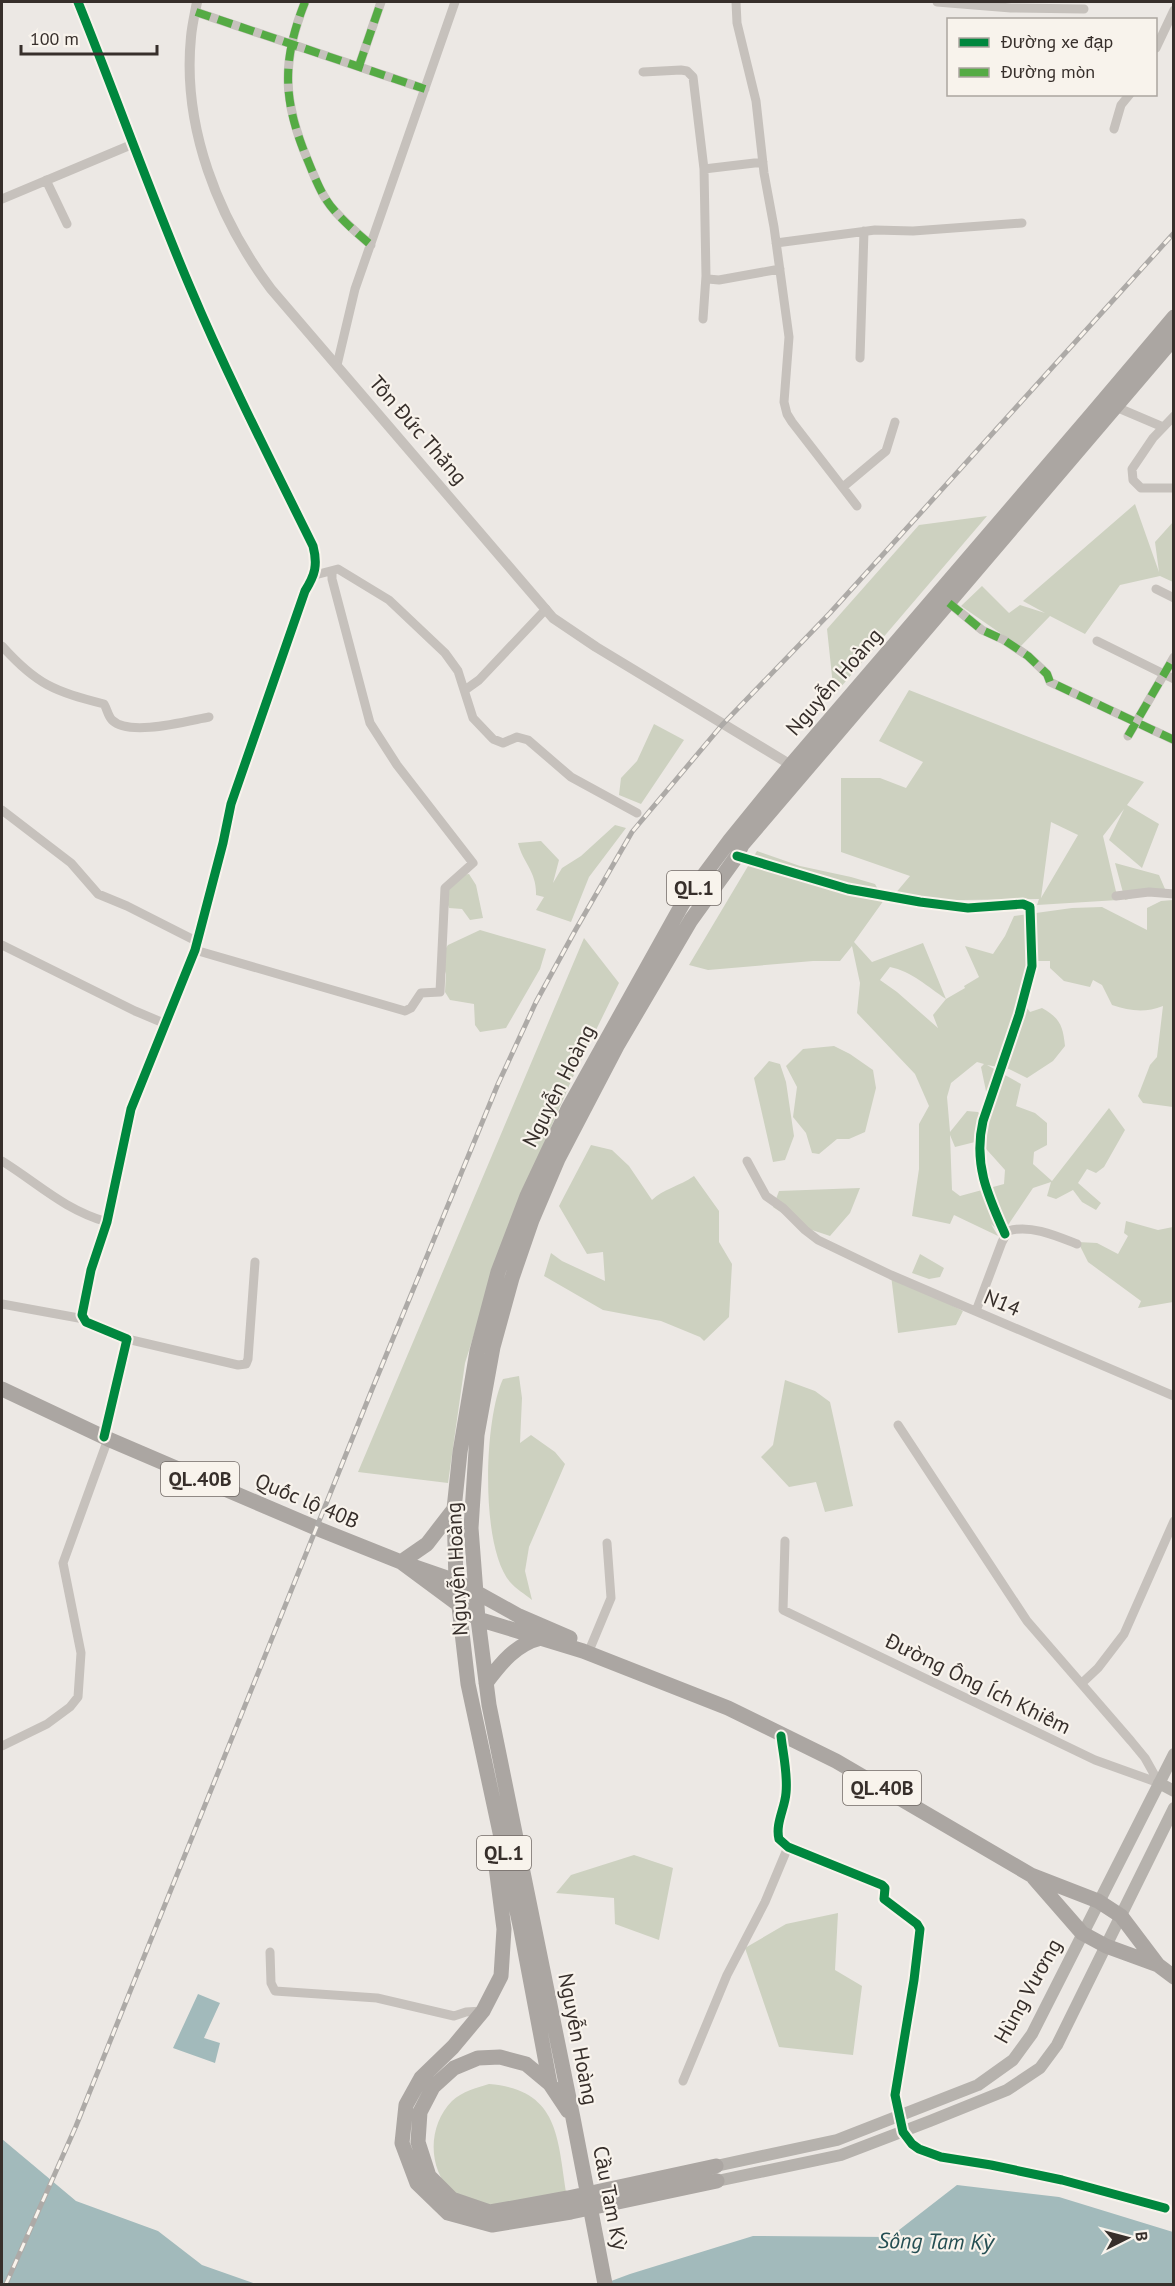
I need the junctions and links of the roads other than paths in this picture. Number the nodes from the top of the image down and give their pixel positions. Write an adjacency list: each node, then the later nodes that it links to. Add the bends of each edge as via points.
1 (78, 2): 18 (street)
2 (305, 2): 11 (street)
3 (381, 2): 13 (street)
4 (455, 2): 15 (street)
5 (736, 2): 19 (street, via 737,23 758,107)
6 (937, 2): 7 (street)
7 (1011, 5): 9 (street)
8 (197, 7): 11 (street); 34 (street, Tôn Đức Thắng, via 191,36 191,89 211,182 251,263)
9 (1084, 9)
10 (1173, 10): 12 (street)
11 (292, 44): 13 (street); 27 (street, via 287,88 304,153 332,208)
12 (1157, 44)
13 (359, 66): 15 (street)
14 (642, 72): 20 (street, via 691,73)
15 (425, 89): 27 (street)
16 (1128, 96): 17 (street, via 1121,105)
17 (1114, 129)
18 (133, 144): 21 (street); 43 (street, via 190,289 313,546)
19 (763, 162): 20 (street); 26 (street)
20 (704, 169): 29 (street)
21 (46, 180): 22 (street); 24 (street)
22 (2, 199)
23 (1022, 223): 25 (street)
24 (67, 224)
25 (864, 231): 26 (street); 33 (street)
26 (776, 243): 28 (street)
27 (371, 245): 34 (street, via 355,289)
28 (780, 269): 29 (street, via 719,280); 39 (street, via 789,348 785,408)
29 (706, 276): 31 (street)
30 (1173, 317): 57 (highway, Nguyễn Hoàng / QL.1)
31 (703, 319)
32 (1173, 339): 35 (highway, Nguyễn Hoàng / QL.1)
33 (860, 358)
34 (337, 365): 47 (street, Tôn Đức Thắng)
35 (1116, 407): 38 (street); 46 (highway, Nguyễn Hoàng / QL.1)
36 (1173, 416): 38 (street)
37 (895, 422): 39 (street, via 886,451)
38 (1163, 427): 40 (street, via 1134,463 1132,474 1141,488)
39 (843, 487): 41 (street)
40 (1173, 488)
41 (857, 507)
42 (332, 571): 43 (street); 52 (street, via 338,570 389,600 445,653); 64 (street, via 370,723 397,765 473,863 445,888 440,992 421,993 405,1011)
43 (315, 575): 64 (street, via 305,591 231,804)
44 (1156, 589): 45 (street)
45 (1173, 598)
46 (949, 603): 54 (street, via 982,630 1028,656 1050,681); 60 (highway, Nguyễn Hoàng / QL.1, via 742,845)
47 (546, 609): 52 (street); 57 (street, Tôn Đức Thắng, via 596,647)
48 (1097, 641): 51 (street)
49 (2, 646): 53 (street, via 38,681 104,704 110,718 119,725 152,727)
50 (1173, 657): 51 (street)
51 (1169, 677): 54 (street)
52 (465, 690): 59 (street, via 473,718 493,739 503,743 518,737 528,740 571,777)
53 (208, 717)
54 (1137, 722): 55 (street); 56 (street)
55 (1128, 736)
56 (1173, 740)
57 (790, 765): 80 (highway, Nguyễn Hoàng / QL.1, via 683,903 568,1109 527,1196 498,1272 477,1351)
58 (2, 810): 64 (street, via 71,862 98,894)
59 (637, 813)
60 (737, 856): 69 (street, via 848,889 920,903 968,908 1023,904 1030,907 1032,966 981,1128 982,1177); 86 (highway, Nguyễn Hoàng / QL.1, via 691,920 617,1046 558,1159 532,1220 493,1347 477,1435 471,1528)
61 (1173, 894): 62 (street)
62 (1116, 896)
63 (2, 945): 65 (street)
64 (196, 946): 65 (street)
65 (166, 1023): 68 (street, via 131,1109)
66 (2, 1161): 68 (street, via 67,1206)
67 (747, 1161): 73 (street, N14, via 766,1196 818,1240)
68 (107, 1222): 74 (street, via 91,1270)
69 (1005, 1234): 70 (street, via 1016,1229 1042,1232); 73 (street)
70 (1077, 1244)
71 (255, 1262): 75 (street, via 246,1364)
72 (2, 1304): 74 (street)
73 (976, 1311): 77 (street, N14)
74 (84, 1319): 75 (street)
75 (127, 1339): 79 (street)
76 (2, 1389): 79 (highway, Quốc lộ 40B / QL.40B)
77 (1173, 1396)
78 (898, 1425): 92 (street, via 1027,1622)
79 (106, 1438): 84 (highway, Quốc lộ 40B / QL.40B); 95 (street, via 63,1563 81,1653 78,1697 47,1724)
80 (454, 1509): 84 (highway, via 427,1544); 85 (highway, Nguyễn Hoàng / QL.1)
81 (1173, 1521): 92 (street, via 1124,1634)
82 (785, 1541): 98 (street, Đường Ông Ích Khiêm, via 783,1610 1095,1760)
83 (608, 1543): 90 (street, via 611,1598)
84 (400, 1562): 85 (highway, Quốc lộ 40B / QL.40B); 87 (highway, Quốc lộ 40B / QL.40B)
85 (456, 1581): 86 (highway, Quốc lộ 40B); 87 (highway, Nguyễn Hoàng / QL.1)
86 (476, 1591): 88 (highway, Nguyễn Hoàng / QL.1); 90 (highway, Quốc lộ 40B / QL.40B, via 519,1616)
87 (458, 1603): 88 (highway, Quốc lộ 40B / QL.40B); 96 (highway, Nguyễn Hoàng / QL.1, via 468,1684)
88 (478, 1619): 89 (highway, Quốc lộ 40B / QL.40B); 91 (highway, Nguyễn Hoàng / QL.1)
89 (541, 1638): 91 (highway, via 521,1645); 93 (highway, Quốc lộ 40B / QL.40B)
90 (591, 1646): 93 (highway, Quốc lộ 40B / QL.40B, via 713,1696)
91 (486, 1683): 114 (highway, Nguyễn Hoàng / QL.1)
92 (1082, 1683): 98 (street, via 1145,1758)
93 (728, 1708): 94 (highway, Quốc lộ 40B / QL.40B)
94 (781, 1736): 101 (street, via 787,1784 778,1834); 102 (highway, Quốc lộ 40B / QL.40B, via 836,1761)
95 (2, 1746)
96 (483, 1754): 110 (highway, via 504,1929 501,1976); 112 (highway, Nguyễn Hoàng / QL.1, via 522,1930)
97 (1173, 1754): 98 (main road, Hùng Vương)
98 (1159, 1783): 99 (main road); 103 (main road, Hùng Vương)
99 (1173, 1791)
100 (1173, 1808): 104 (main road)
101 (788, 1847): 111 (street, via 727,1975); 113 (street, via 882,1885 884,1899 919,1927 896,2080)
102 (1031, 1875): 103 (highway); 105 (highway)
103 (1098, 1901): 104 (highway); 105 (main road, Hùng Vương)
104 (1121, 1916): 106 (main road); 108 (highway)
105 (1082, 1933): 106 (highway); 113 (main road, Hùng Vương, via 1032,2034 1013,2060 978,2085)
106 (1106, 1946): 108 (highway); 115 (main road, via 1058,2045 1040,2068 1007,2090)
107 (270, 1952): 110 (street, via 275,1991 377,1998 454,2016)
108 (1158, 1965): 109 (highway)
109 (1173, 1977)
110 (483, 2011): 116 (highway, via 422,2078 406,2105 402,2143 417,2183 448,2213 492,2225 571,2212)
111 (683, 2081)
112 (550, 2084): 114 (highway, Nguyễn Hoàng / QL.1); 116 (highway, via 526,2064 500,2057 478,2058 454,2068 433,2087 420,2112 418,2142 429,2176 453,2199 490,2212)
113 (898, 2116): 115 (street); 116 (main road, Hùng Vương, via 837,2140)
114 (573, 2118): 118 (highway, Cầu Tam Kỳ / QL.1)
115 (903, 2132): 116 (main road, via 841,2155); 117 (street, via 919,2149 941,2157 1062,2180)
116 (716, 2173)
117 (1165, 2208)
118 (605, 2284)

